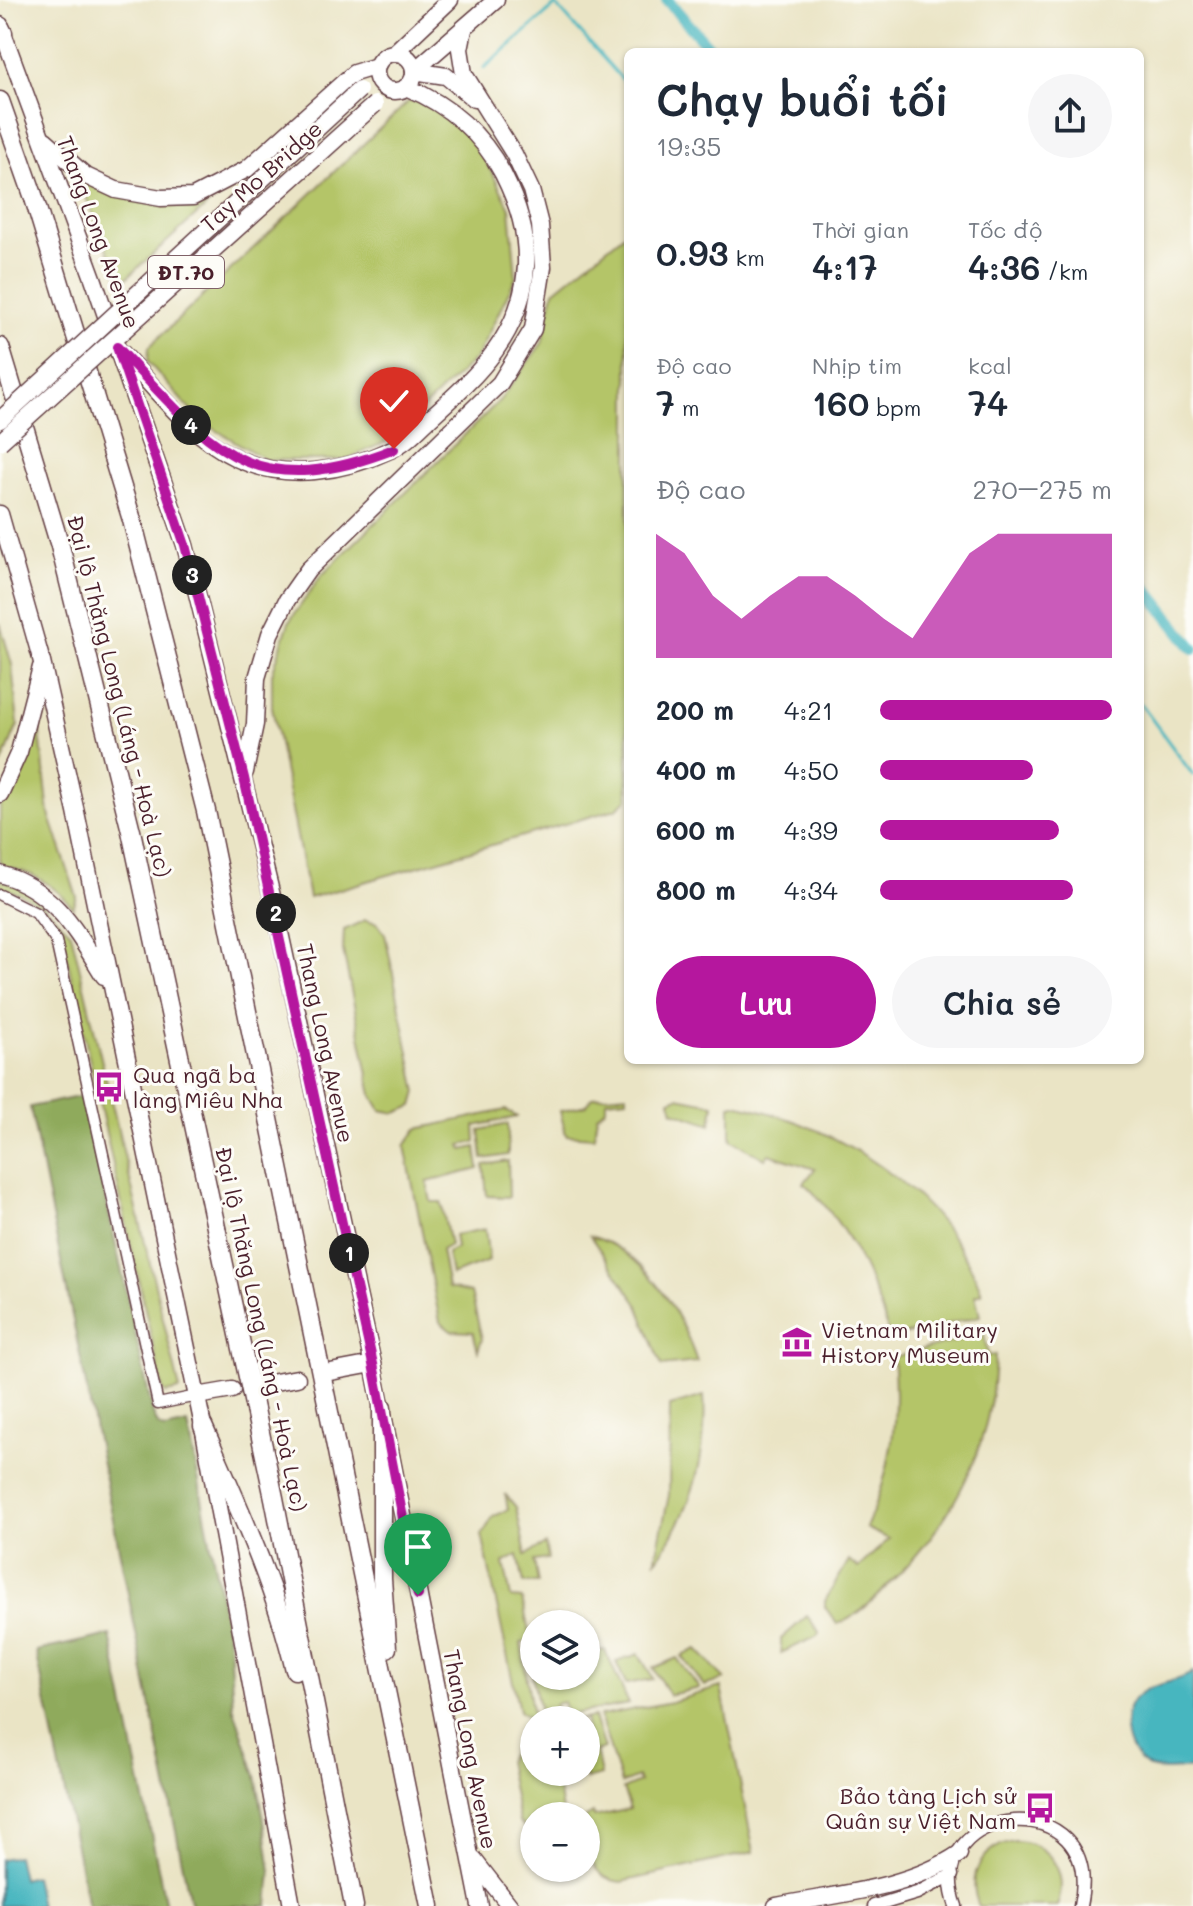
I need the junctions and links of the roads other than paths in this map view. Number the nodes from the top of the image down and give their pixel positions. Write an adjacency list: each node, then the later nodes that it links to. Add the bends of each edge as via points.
1 (450, 0): 5 (main road, ĐT.70)
2 (496, 0): 4 (main road, ĐT.70)
3 (1, 28): 11 (main road, Thang Long Avenue)
4 (464, 29): 7 (main road, ĐT.70); 10 (main road, via 460,60)
5 (394, 53): 6 (main road, ĐT.70, via 384,57); 7 (main road, via 405,56)
6 (377, 70): 8 (main road, via 381,84); 11 (main road, via 354,73 247,169 193,197 116,190 86,176); 14 (main road, Tay Mo Bridge / ĐT.70, bridge)
7 (414, 71): 8 (main road, ĐT.70); 10 (main road, via 446,76)
8 (398, 89): 13 (main road, via 432,98 471,126 493,154 516,199 525,231 526,269 516,309 485,368 394,449 312,473 240,460 205,439); 15 (main road, Tay Mo Bridge / ĐT.70, bridge, via 375,104)
9 (0, 101): 31 (highway, via 132,520 206,811)
10 (481, 105): 18 (main road, via 520,166 540,225 543,267 533,329 500,383 308,570 287,600 257,678)
11 (42, 138): 13 (main road, Thang Long Avenue)
12 (0, 347): 36 (highway, Đại lộ Thăng Long (Láng - Hoà Lạc), via 60,546 131,831 274,1498)
13 (117, 347): 18 (main road, Thang Long Avenue, via 185,545)
14 (0, 420)
15 (0, 442)
16 (0, 514): 17 (main road)
17 (42, 662): 19 (main road, via 19,752); 22 (main road)
18 (244, 778): 23 (main road, Thang Long Avenue)
19 (0, 794)
20 (0, 874): 22 (main road, via 31,885 57,905)
21 (0, 895): 28 (street, via 36,913 56,941 158,1404)
22 (111, 988): 28 (main road)
23 (373, 1364): 24 (main road); 29 (main road, Thang Long Avenue)
24 (325, 1373)
25 (297, 1378): 26 (main road)
26 (264, 1384)
27 (232, 1390): 28 (main road)
28 (197, 1396): 30 (main road)
29 (382, 1408): 31 (highway, via 387,1656 411,1760); 32 (main road, Thang Long Avenue)
30 (203, 1426): 35 (main road); 36 (highway, via 285,1625 337,1873)
31 (419, 1852): 37 (highway)
32 (468, 1852): 38 (main road, Thang Long Avenue); 39 (main road)
33 (959, 1854): 34 (street); 40 (main road, via 904,1879); 43 (street, via 990,1824 1021,1819 1052,1828 1080,1862)
34 (952, 1875): 41 (street); 42 (street)
35 (291, 1904)
36 (351, 1906)
37 (430, 1906)
38 (480, 1906)
39 (510, 1906)
40 (776, 1906)
41 (874, 1906)
42 (956, 1906)
43 (1080, 1906)

